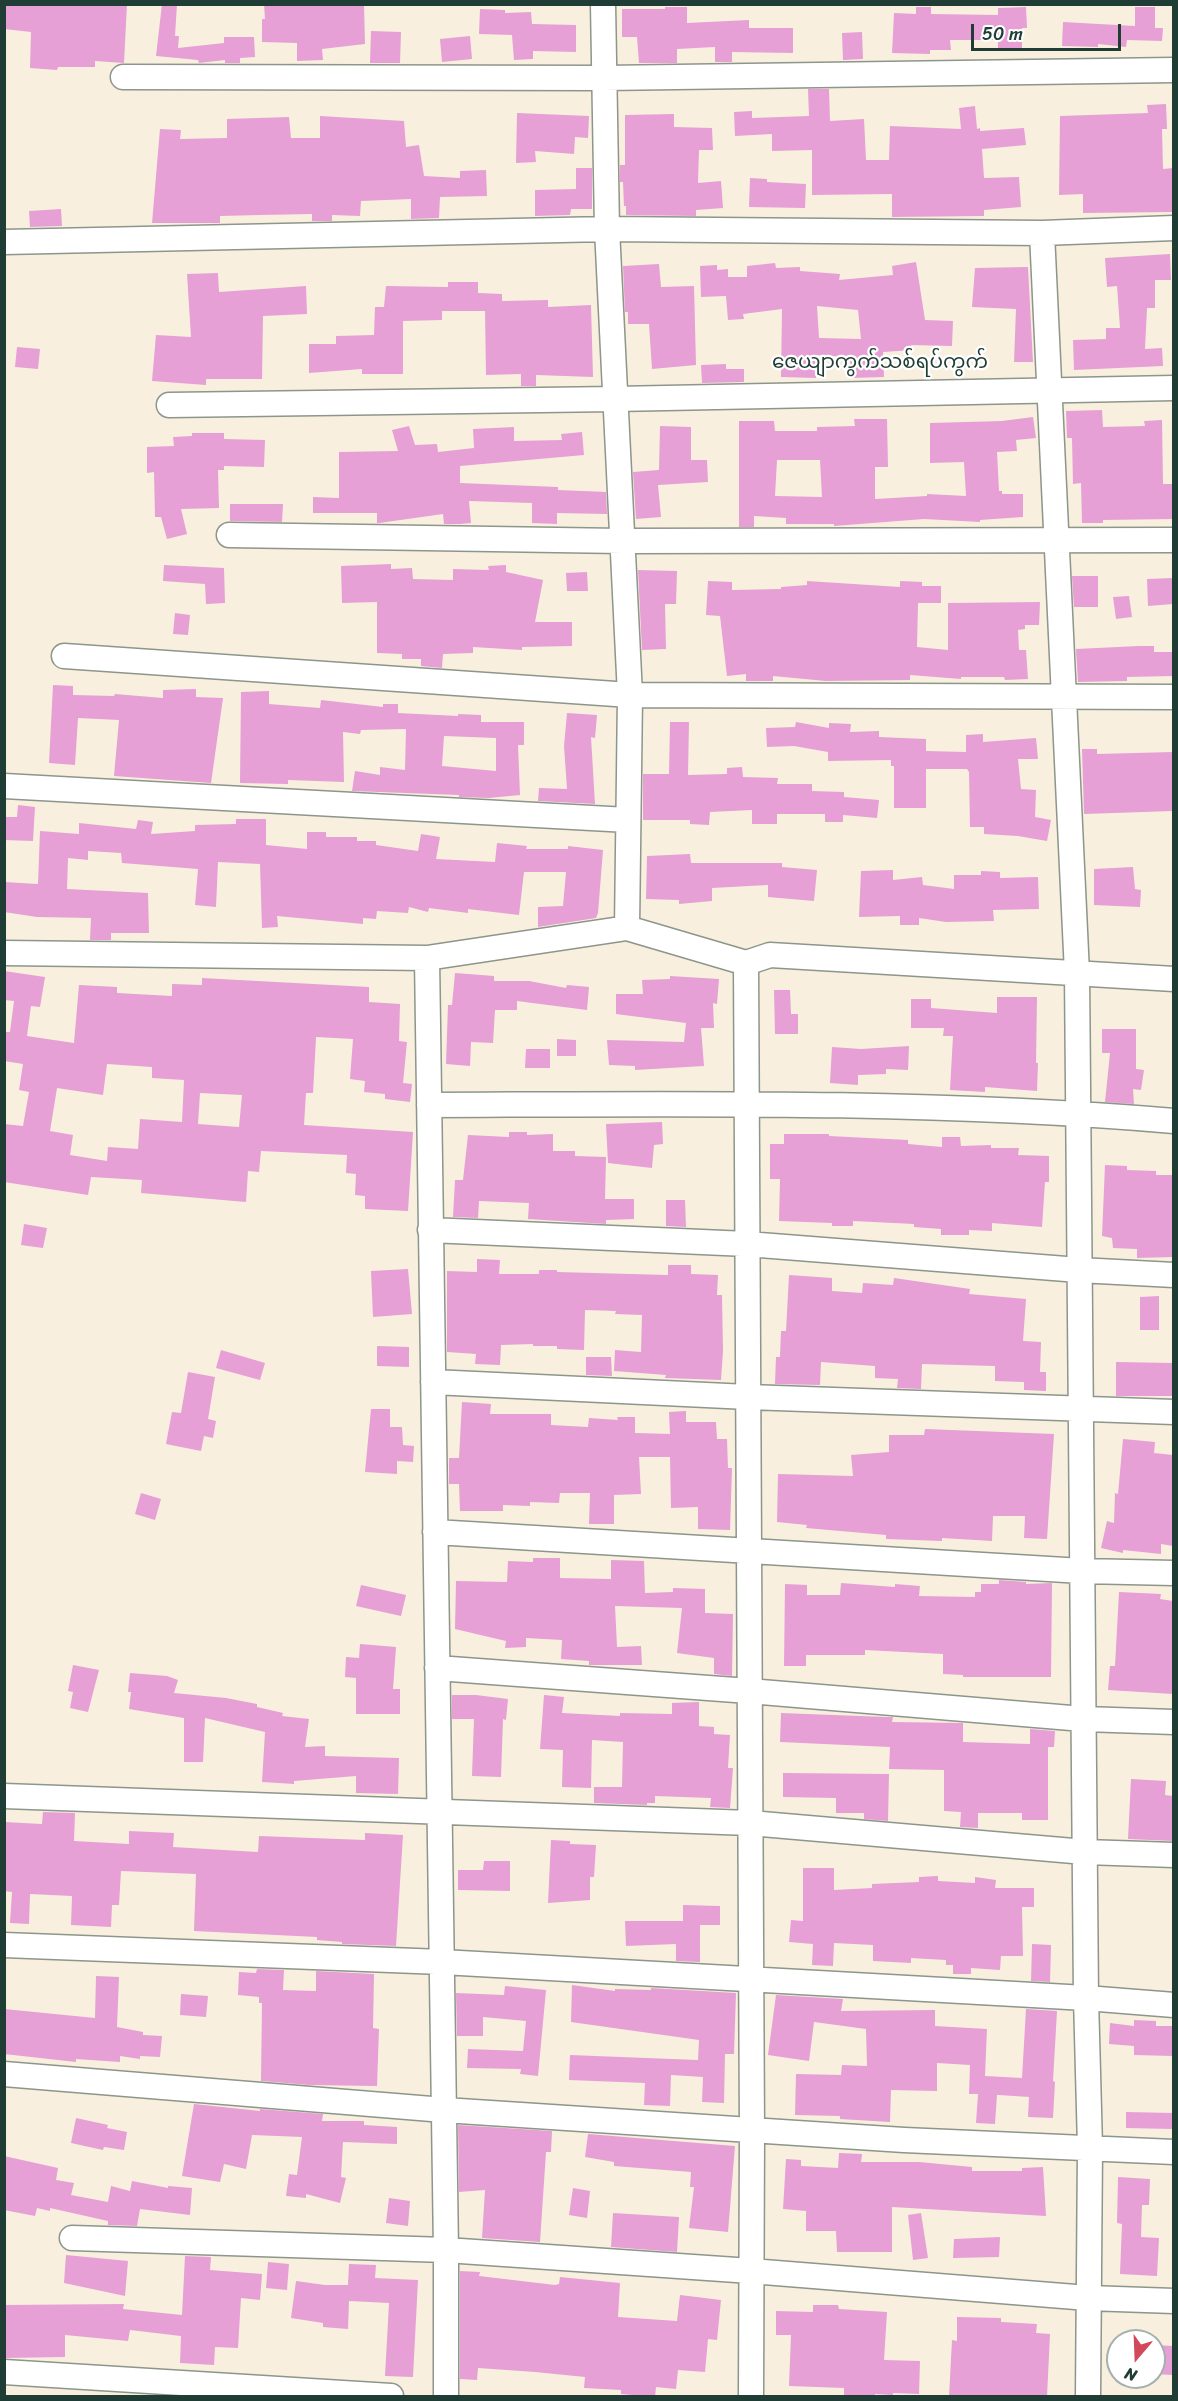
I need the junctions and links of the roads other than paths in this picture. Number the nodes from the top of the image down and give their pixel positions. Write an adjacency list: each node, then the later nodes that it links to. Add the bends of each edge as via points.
1 (603, 4): 4 (street)
2 (1173, 70): 4 (street)
3 (123, 77): 4 (street)
4 (605, 78): 6 (street)
5 (1173, 228): 7 (street)
6 (606, 229): 7 (street); 8 (street); 11 (street)
7 (1042, 233): 10 (street)
8 (4, 242)
9 (1173, 388): 10 (street)
10 (1050, 391): 11 (street); 14 (street)
11 (615, 399): 12 (street); 16 (street)
12 (169, 405)
13 (229, 535): 16 (street)
14 (1056, 540): 15 (street); 16 (street); 19 (street)
15 (1173, 540)
16 (622, 541): 18 (street)
17 (64, 656): 18 (street)
18 (630, 695): 19 (street); 22 (street)
19 (1064, 696): 20 (street); 27 (street)
20 (1173, 698)
21 (4, 786): 22 (street)
22 (628, 820): 23 (street)
23 (627, 928): 25 (street); 26 (street)
24 (4, 953): 25 (street)
25 (427, 958): 30 (street)
26 (746, 963): 27 (street, via 770,955); 29 (street)
27 (1077, 973): 28 (street); 31 (street)
28 (1173, 979)
29 (746, 1103): 30 (street); 31 (street); 34 (street)
30 (429, 1104): 33 (street)
31 (1078, 1113): 32 (street); 35 (street)
32 (1173, 1121)
33 (430, 1230): 34 (street); 37 (street)
34 (747, 1244): 35 (street); 38 (street)
35 (1079, 1270): 36 (street); 39 (street)
36 (1173, 1275)
37 (433, 1382): 38 (street); 41 (street)
38 (748, 1397): 39 (street); 42 (street)
39 (1081, 1408): 40 (street); 43 (street)
40 (1173, 1412)
41 (435, 1532): 42 (street); 45 (street)
42 (748, 1552): 43 (street); 46 (street)
43 (1082, 1571): 44 (street); 47 (street)
44 (1173, 1573)
45 (437, 1668): 46 (street); 50 (street)
46 (749, 1690): 47 (street); 51 (street)
47 (1083, 1719): 48 (street); 52 (street)
48 (1173, 1722)
49 (4, 1796): 50 (street)
50 (439, 1813): 51 (street); 55 (street)
51 (750, 1823): 52 (street); 56 (street)
52 (1085, 1852): 53 (street); 57 (street)
53 (1173, 1855)
54 (4, 1946): 55 (street)
55 (442, 1962): 56 (street); 60 (street)
56 (751, 1978): 57 (street); 61 (street)
57 (1086, 1998): 58 (street); 62 (street)
58 (1173, 2005)
59 (4, 2074): 60 (street)
60 (444, 2110): 61 (street); 65 (street)
61 (752, 2130): 62 (street); 66 (street)
62 (1090, 2147): 63 (street); 67 (street)
63 (1173, 2152)
64 (72, 2238): 65 (street)
65 (446, 2250): 66 (street); 71 (street)
66 (751, 2271): 67 (street); 72 (street)
67 (1088, 2298): 68 (street); 73 (street)
68 (1173, 2301)
69 (4, 2372): 70 (street)
70 (391, 2397)
71 (446, 2397)
72 (751, 2397)
73 (1088, 2397)

